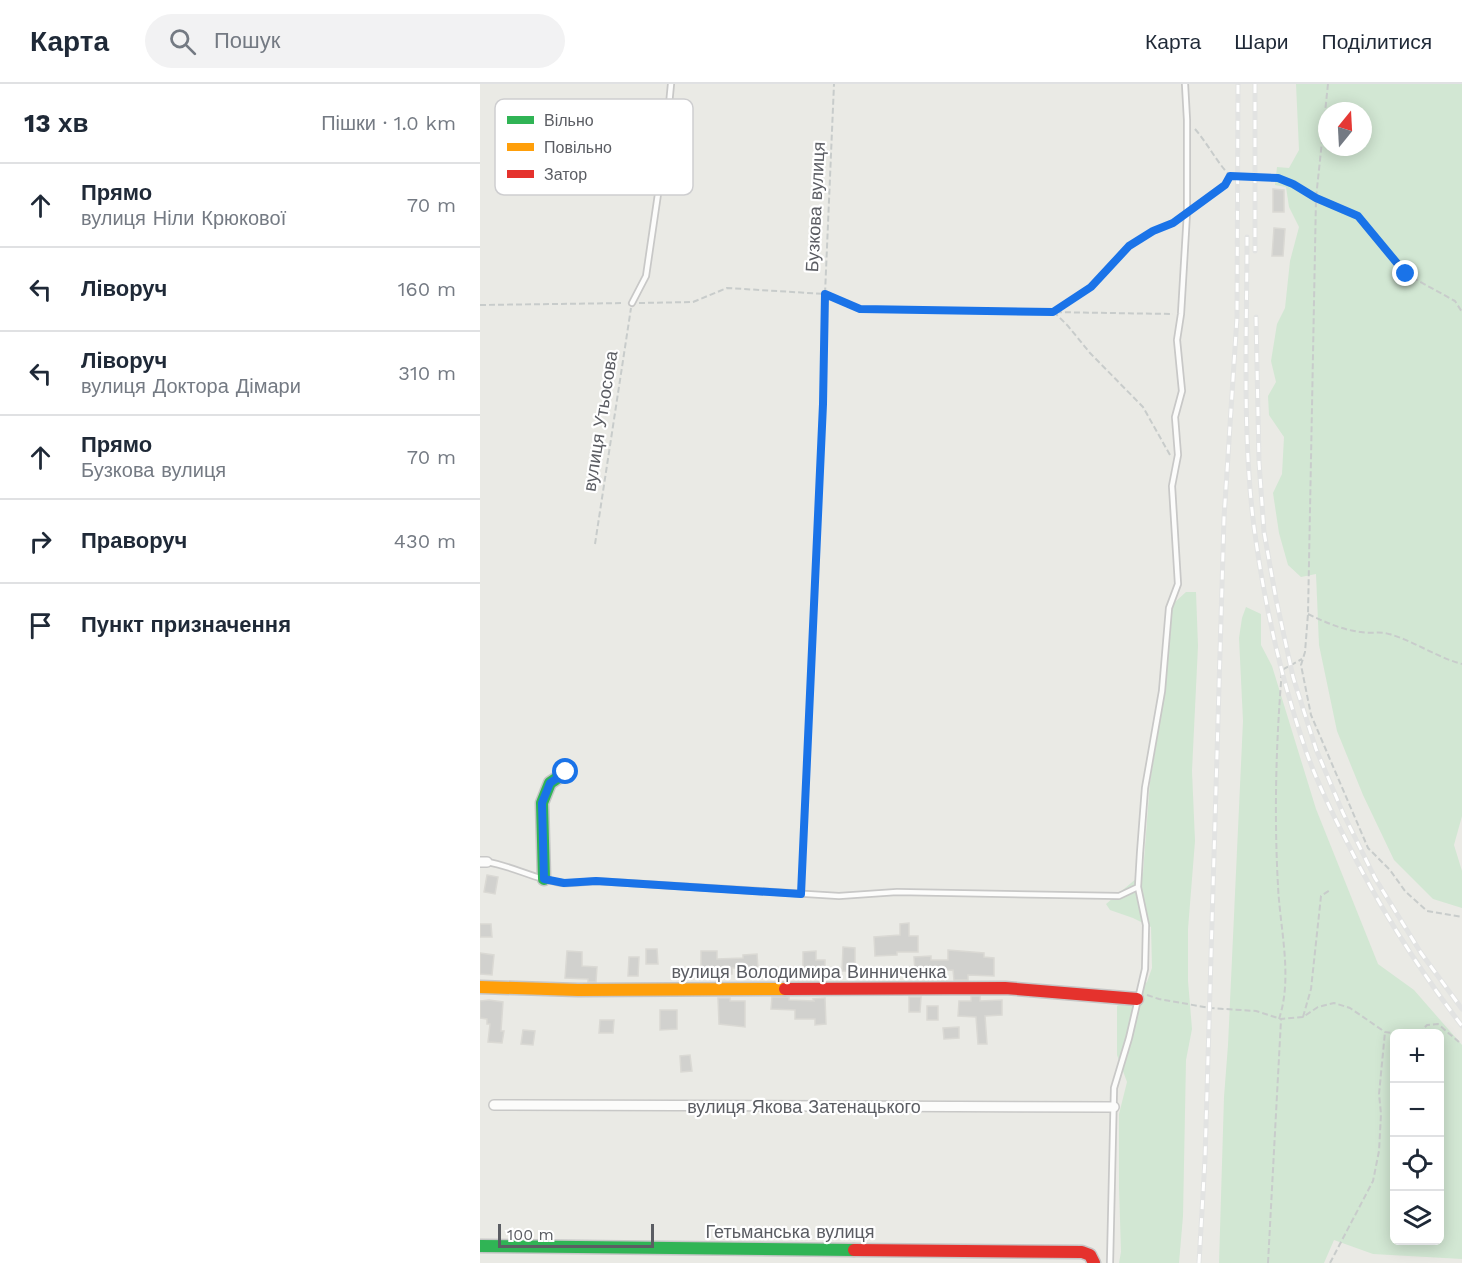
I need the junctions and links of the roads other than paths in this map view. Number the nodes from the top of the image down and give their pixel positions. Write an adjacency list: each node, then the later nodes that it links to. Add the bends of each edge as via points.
1 (671, 84): 3 (lane)
2 (1185, 84): 9 (lane, via 1187,213 1177,340 1182,391 1175,417 1178,455 1172,486 1178,584 1169,608 1162,691 1145,789)
3 (670, 99)
4 (658, 195): 5 (lane, via 646,276)
5 (632, 303)
6 (566, 772): 8 (street, via 550,783 542,803)
7 (484, 862): 8 (lane)
8 (544, 879): 9 (lane, via 838,896 897,892 1119,896)
9 (1138, 887): 11 (lane, via 1146,925 1145,969)
10 (480, 987): 11 (street, вулиця Володимира Винниченка, via 1005,988)
11 (1138, 995): 13 (lane, via 1114,1088)
12 (494, 1105): 13 (street, вулиця Якова Затенацького)
13 (1114, 1107): 16 (lane)
14 (480, 1246): 15 (street, Гетьманська вулиця, via 1082,1252 1090,1255)
15 (1094, 1263)
16 (1110, 1263)

